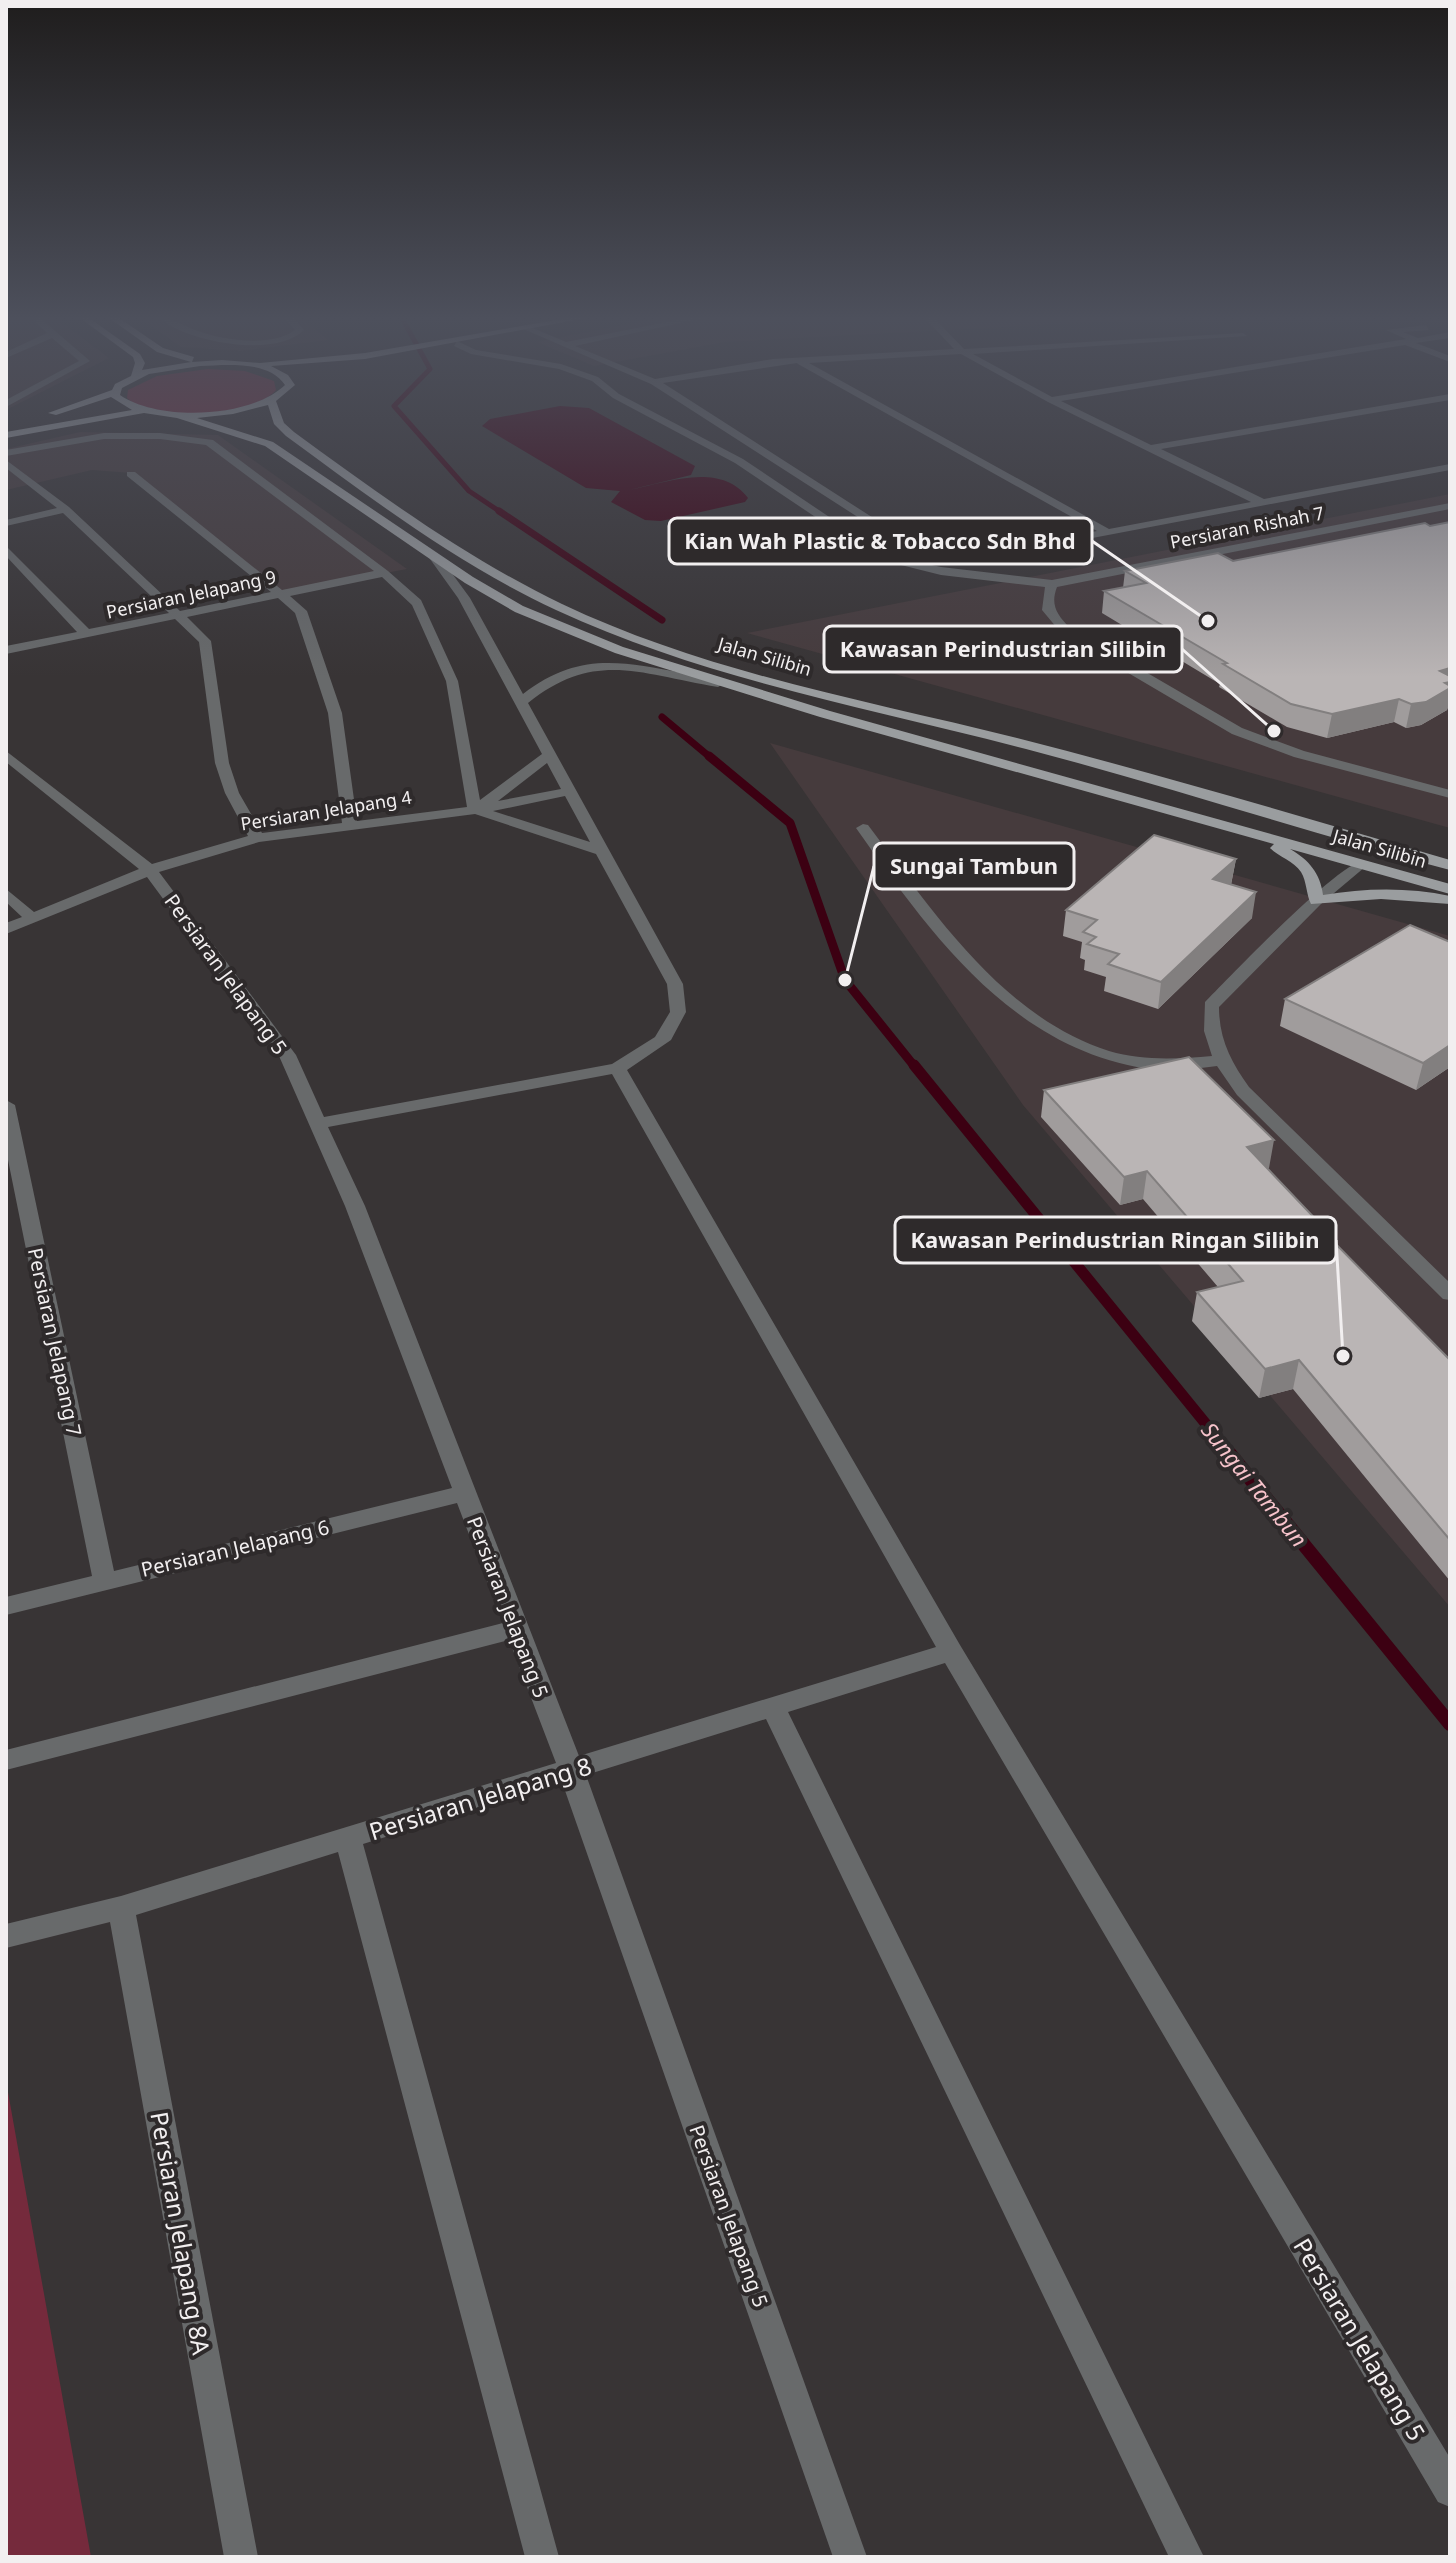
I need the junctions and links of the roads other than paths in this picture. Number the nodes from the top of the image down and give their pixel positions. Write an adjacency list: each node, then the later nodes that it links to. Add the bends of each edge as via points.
1 (95, 438): 11 (street)
2 (173, 438): 22 (street, via 209,442)
3 (249, 438): 21 (main road, Jalan Silibin, via 269,444)
4 (296, 438): 32 (main road, Jalan Silibin, via 436,536 560,607 728,668)
5 (695, 438): 23 (street, Persiaran Rishah 7, via 739,461 844,534 901,562)
6 (742, 438): 19 (street, Persiaran Rishah 7, via 926,553 977,557)
7 (937, 438): 19 (street)
8 (1129, 438): 10 (street)
9 (1211, 438): 10 (street)
10 (1150, 448): 15 (street)
11 (6, 453)
12 (6, 463): 17 (street)
13 (1450, 467): 15 (street, Persiaran Rishah 7)
14 (131, 474): 24 (street)
15 (1261, 502): 19 (street, Persiaran Rishah 7)
16 (1450, 506): 23 (street, Persiaran Rishah 7)
17 (65, 509): 18 (street); 25 (street)
18 (6, 523)
19 (1105, 531)
20 (6, 549): 26 (street)
21 (436, 559): 28 (main road, Jalan Silibin, via 519,609); 29 (street, Jalan Silibin, via 464,598)
22 (384, 573): 24 (street, Persiaran Jelapang 9); 35 (street, via 417,603 452,681)
23 (1052, 584): 34 (street, via 1044,599 1048,614 1066,631 1237,731 1299,754)
24 (278, 595): 25 (street, Persiaran Jelapang 9); 37 (street, via 301,611 335,713)
25 (179, 615): 26 (street, Persiaran Jelapang 9); 39 (street, via 205,641 222,763)
26 (86, 634): 27 (street, Persiaran Jelapang 9)
27 (6, 650)
28 (718, 683): 29 (street, via 597,664 554,675); 36 (main road, Jalan Silibin)
29 (521, 702): 30 (street, Jalan Silibin)
30 (551, 754): 33 (street, Jalan Silibin); 35 (street)
31 (6, 755): 43 (street, Persiaran Jelapang 5)
32 (1111, 768): 41 (main road, via 1195,803 1342,844 1360,853); 42 (main road, Jalan Silibin)
33 (570, 791): 35 (street, Persiaran Jelapang 4); 40 (street, Jalan Silibin)
34 (1449, 793)
35 (475, 810): 37 (street, Persiaran Jelapang 4); 40 (street)
36 (1209, 819): 41 (main road, Jalan Silibin); 47 (main road, via 1301,862 1315,878)
37 (350, 824): 39 (street, Persiaran Jelapang 4)
38 (863, 828): 51 (street, via 938,929 1022,1014 1116,1060 1155,1068)
39 (257, 838): 43 (street, Persiaran Jelapang 4)
40 (603, 851): 52 (street, Jalan Silibin, via 675,984 678,1012 662,1040)
41 (1360, 864): 44 (main road, via 1403,861); 45 (main road, Jalan Silibin); 47 (street)
42 (1450, 865)
43 (150, 870): 49 (street, Persiaran Jelapang 4); 54 (street, Persiaran Jelapang 5, via 287,1055)
44 (1450, 873)
45 (1450, 889)
46 (6, 894): 49 (street)
47 (1316, 901): 48 (main road, via 1389,893); 51 (street, via 1211,1006 1210,1031)
48 (1450, 901)
49 (32, 918): 50 (street, Persiaran Jelapang 4)
50 (6, 929)
51 (1220, 1061): 55 (street, via 1243,1091)
52 (617, 1068): 54 (street); 60 (street, Persiaran Jelapang 5)
53 (6, 1105): 57 (street, Persiaran Jelapang 7)
54 (318, 1123): 56 (street, Persiaran Jelapang 5)
55 (1450, 1294)
56 (465, 1493): 57 (street, Persiaran Jelapang 6); 59 (street, Persiaran Jelapang 5)
57 (104, 1579): 58 (street, Persiaran Jelapang 6)
58 (6, 1606)
59 (517, 1629): 62 (street); 63 (street, Persiaran Jelapang 5)
60 (951, 1652): 61 (street, Persiaran Jelapang 8); 67 (street, Persiaran Jelapang 5)
61 (773, 1707): 63 (street, Persiaran Jelapang 8); 71 (street)
62 (6, 1760)
63 (571, 1770): 64 (street, Persiaran Jelapang 8); 70 (street, Persiaran Jelapang 5)
64 (348, 1838): 65 (street, Persiaran Jelapang 8); 69 (street)
65 (121, 1908): 66 (street, Persiaran Jelapang 8); 68 (street, Persiaran Jelapang 8A)
66 (6, 1936)
67 (1450, 2490)
68 (241, 2557)
69 (542, 2557)
70 (850, 2557)
71 (1187, 2557)

